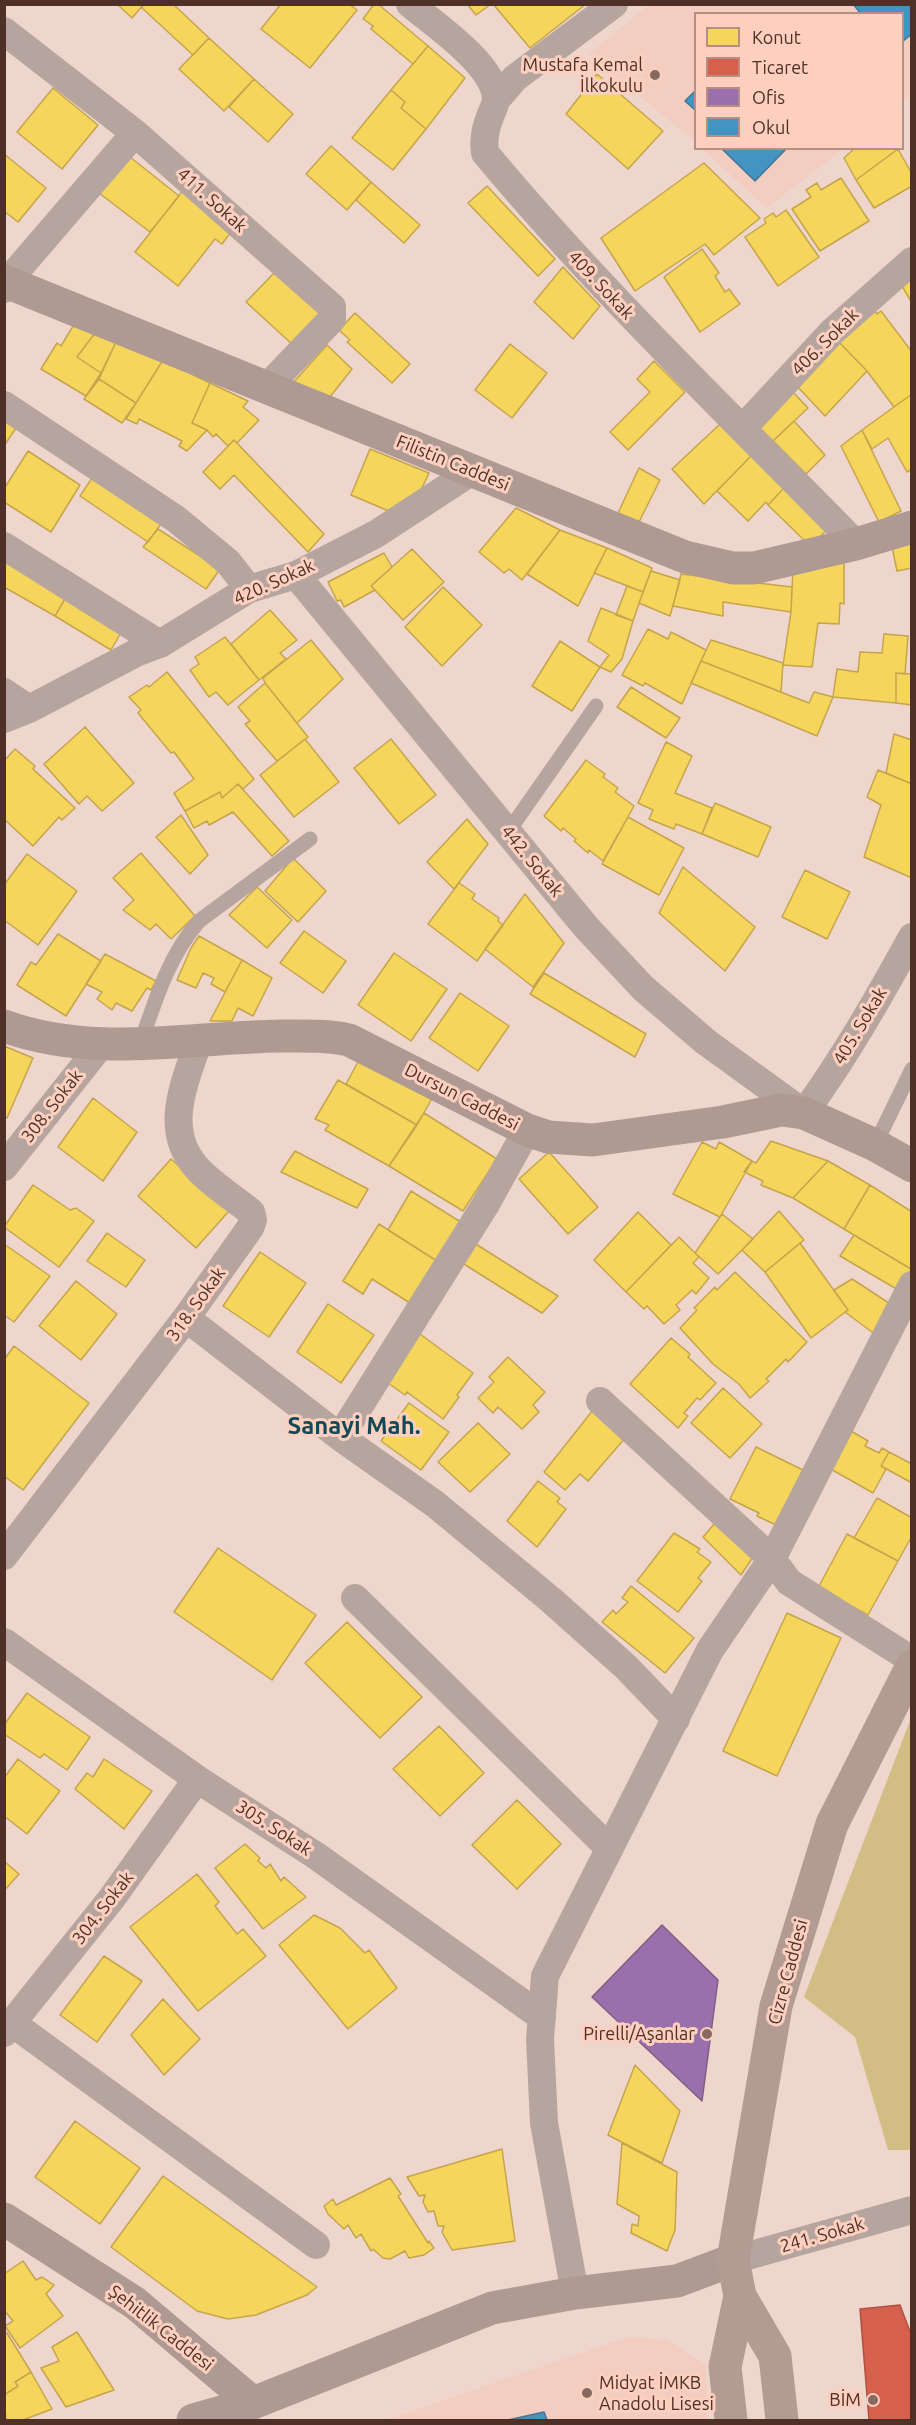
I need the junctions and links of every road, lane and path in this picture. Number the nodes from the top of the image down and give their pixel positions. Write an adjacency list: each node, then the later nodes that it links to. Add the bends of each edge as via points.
1 (410, 4): 4 (street, via 482,68 492,83)
2 (614, 4): 4 (street, via 515,78)
3 (4, 31): 5 (street, 411. Sokak)
4 (496, 100): 10 (street, 409. Sokak, via 484,134 485,153 552,232)
5 (135, 133): 7 (street); 8 (street, 411. Sokak, via 332,307 332,319)
6 (912, 261): 10 (street, 406. Sokak, via 832,332)
7 (5, 284): 8 (street, Filistin Caddesi)
8 (267, 387): 11 (street, Filistin Caddesi)
9 (4, 405): 16 (street, via 176,519 228,562)
10 (742, 428): 13 (street, 409. Sokak)
11 (474, 470): 13 (street, Filistin Caddesi, via 662,549 709,564 754,568); 15 (street, 420. Sokak, via 376,534)
12 (912, 527): 13 (street, Filistin Caddesi)
13 (856, 544)
14 (4, 546): 17 (street)
15 (296, 575): 16 (street, 420. Sokak); 21 (street, 442. Sokak)
16 (249, 589): 17 (street, 420. Sokak)
17 (160, 644): 20 (street, 420. Sokak)
18 (4, 692): 20 (street)
19 (596, 706): 21 (lane)
20 (17, 714)
21 (508, 832): 29 (street, 442. Sokak, via 586,927 643,988 706,1042)
22 (310, 838): 26 (lane, via 199,921 185,938 165,975)
23 (912, 937): 29 (street, 405. Sokak)
24 (4, 1026): 27 (street, Dursun Caddesi, via 63,1042)
25 (199, 1040): 26 (street, Dursun Caddesi); 30 (street, Dursun Caddesi, via 332,1036 349,1040); 35 (street, 318. Sokak, via 178,1116 181,1146 197,1168 251,1212 253,1220)
26 (140, 1045): 27 (street, Dursun Caddesi)
27 (100, 1046): 33 (street, 308. Sokak)
28 (912, 1069): 31 (lane)
29 (804, 1113): 30 (street, Dursun Caddesi, via 781,1110 593,1140 548,1137); 31 (street, Dursun Caddesi)
30 (527, 1130): 37 (street, via 486,1204)
31 (875, 1145): 32 (street, Dursun Caddesi)
32 (912, 1166)
33 (4, 1167)
34 (912, 1285): 39 (street)
35 (186, 1318): 37 (street); 38 (street, 318. Sokak)
36 (600, 1401): 39 (street)
37 (340, 1437): 44 (street, via 435,1504 551,1600 626,1667)
38 (4, 1556)
39 (772, 1559): 42 (street, via 789,1582); 44 (street, via 710,1650)
40 (355, 1598): 46 (street)
41 (4, 1642): 45 (street, 305. Sokak)
42 (912, 1660)
43 (912, 1666): 52 (main road, Cizre Caddesi, via 832,1824 776,2006)
44 (676, 1719): 46 (street)
45 (197, 1779): 47 (street, 305. Sokak, via 315,1855); 48 (street, 304. Sokak, via 112,1898)
46 (609, 1848): 47 (street, via 545,1976)
47 (542, 2017): 53 (street, via 544,2123)
48 (8, 2028): 51 (street)
49 (912, 2210): 52 (street, 241. Sokak)
50 (4, 2219): 55 (street, Şehitlik Caddesi, via 135,2303)
51 (316, 2245)
52 (733, 2260): 53 (street, via 677,2281); 54 (main road, Cizre Caddesi)
53 (575, 2293): 55 (street, via 492,2308)
54 (740, 2296): 57 (main road, via 725,2367); 58 (main road, via 775,2356)
55 (253, 2403): 56 (street)
56 (193, 2421)
57 (731, 2421)
58 (782, 2421)

